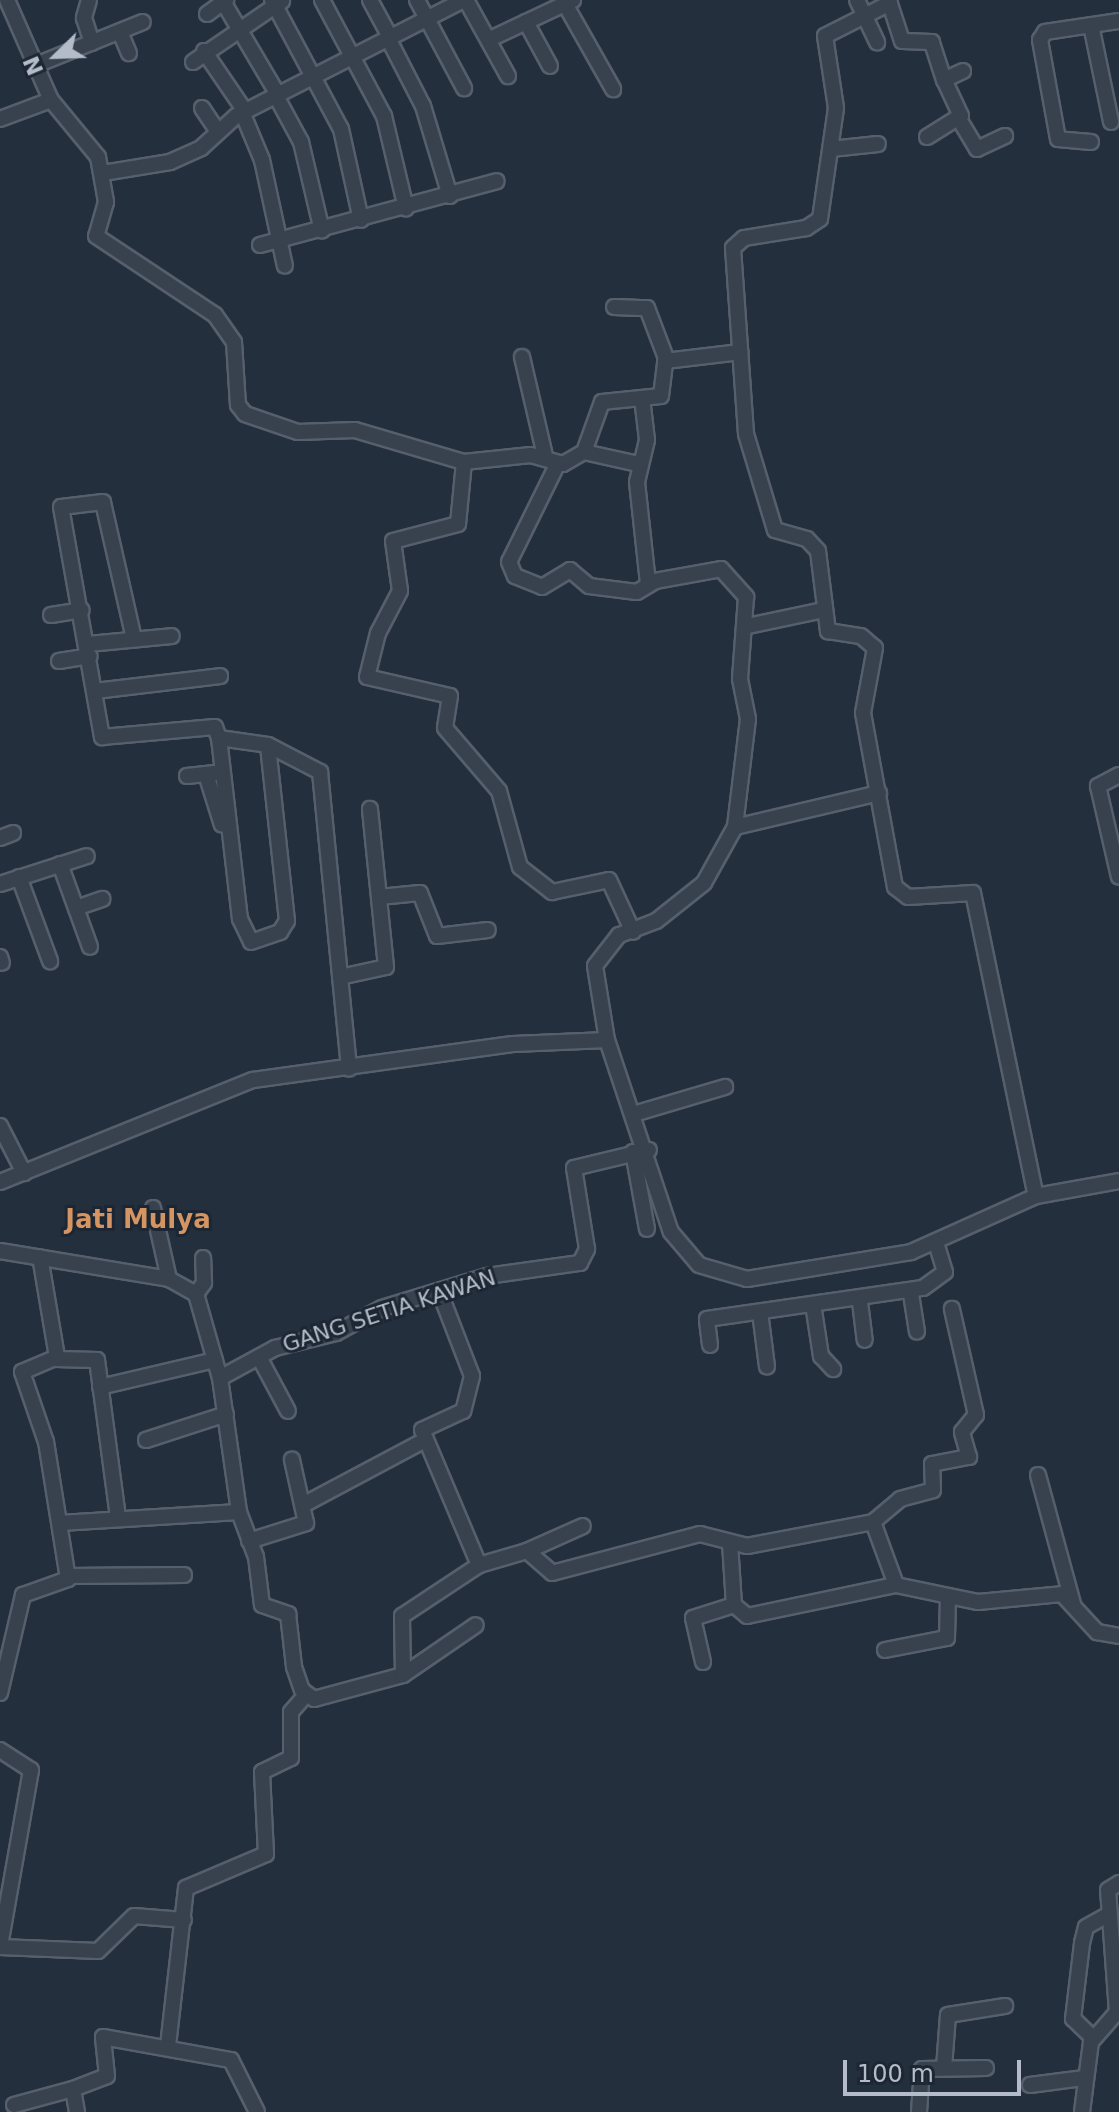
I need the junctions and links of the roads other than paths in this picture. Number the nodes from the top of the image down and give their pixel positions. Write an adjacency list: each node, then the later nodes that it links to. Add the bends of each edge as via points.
1 (7, 0): 25 (street)
2 (89, 0): 22 (street, via 84,18)
3 (322, 0): 24 (street)
4 (370, 0): 19 (street)
5 (417, 0): 12 (street)
6 (465, 0): 12 (street); 20 (street)
7 (224, 1): 11 (street); 17 (street)
8 (277, 2): 17 (street); 28 (street)
9 (569, 2): 15 (street); 32 (street)
10 (860, 6): 21 (street); 30 (street, via 890,3 902,41 930,39); 45 (street, via 823,40 836,108)
11 (207, 14)
12 (427, 18): 19 (street); 31 (street)
13 (1119, 21): 16 (street)
14 (143, 22): 18 (street)
15 (526, 22): 20 (street); 26 (street)
16 (1091, 25): 39 (street); 43 (street, via 1045,32 1040,42 1058,139)
17 (241, 28): 33 (street); 36 (street, via 198,56)
18 (120, 32): 22 (street); 23 (street)
19 (389, 38): 24 (street); 48 (street, via 423,106)
20 (490, 39): 29 (street)
21 (877, 42)
22 (92, 43): 25 (street)
23 (129, 53)
24 (352, 55): 28 (street); 49 (street, via 384,116)
25 (36, 65): 34 (street)
26 (550, 66)
27 (963, 71): 30 (street)
28 (312, 75): 33 (street); 50 (street, via 341,129)
29 (508, 76)
30 (944, 80): 38 (street)
31 (464, 88)
32 (613, 89)
33 (276, 93): 36 (street); 51 (street, via 301,142)
34 (51, 100): 37 (street); 46 (street, via 83,130)
35 (202, 108): 40 (street)
36 (244, 111): 40 (street); 52 (street, via 262,160)
37 (0, 119)
38 (959, 119): 41 (street, via 977,149); 42 (street)
39 (1111, 122)
40 (218, 132): 46 (street, via 170,162)
41 (1005, 136)
42 (927, 137)
43 (1091, 142)
44 (878, 144): 45 (street)
45 (831, 149): 56 (street, via 814,225 744,238 733,248)
46 (103, 173): 62 (street, via 106,202 96,236 174,283 231,335 242,412 298,432 355,430)
47 (497, 181): 48 (street)
48 (450, 196): 49 (street)
49 (406, 208): 50 (street)
50 (361, 220): 51 (street)
51 (322, 231): 52 (street)
52 (279, 242): 53 (street); 54 (street)
53 (260, 245)
54 (285, 266)
55 (614, 307): 58 (street, via 647,308)
56 (740, 352): 58 (street); 66 (street, via 748,447 780,536 815,546)
57 (522, 357): 61 (street)
58 (667, 361): 59 (street, via 662,395)
59 (642, 398): 60 (street, via 602,402); 63 (street, via 647,440)
60 (584, 452): 61 (street); 63 (street)
61 (551, 460): 62 (street); 64 (street, via 512,571 536,587 568,570 589,586 637,592)
62 (464, 462): 95 (street, via 456,525 393,542 400,591 378,633 367,677 450,696 445,728 499,791 520,867 552,892 609,880)
63 (638, 464): 64 (street)
64 (648, 584): 68 (street, via 722,570 744,590)
65 (82, 610): 67 (street); 70 (street, via 58,511 97,499); 71 (street)
66 (824, 610): 68 (street); 81 (street, via 831,634 861,636 875,648 862,705)
67 (51, 615)
68 (748, 626): 83 (street, via 740,679 748,719)
69 (172, 636): 70 (street)
70 (134, 639): 71 (street)
71 (89, 650): 72 (street); 74 (street)
72 (59, 661)
73 (220, 676): 74 (street)
74 (95, 691): 75 (street, via 102,737 209,727)
75 (219, 738): 76 (street); 77 (street)
76 (268, 745): 86 (street, via 287,921 280,932 246,941); 98 (street, via 320,772)
77 (223, 772): 78 (street); 86 (street)
78 (206, 774): 80 (street); 86 (street)
79 (1119, 775): 84 (street, via 1098,786)
80 (187, 776)
81 (879, 793): 83 (street); 110 (street, via 897,891 908,897 973,893)
82 (370, 809): 91 (street)
83 (735, 827): 95 (street, via 710,877)
84 (1116, 852): 89 (street)
85 (87, 856): 87 (street)
86 (233, 860)
87 (60, 864): 88 (street); 93 (street)
88 (19, 877): 90 (street); 97 (street)
89 (1119, 877)
90 (0, 884)
91 (379, 897): 94 (street, via 422,895 437,936); 98 (street, via 385,970)
92 (102, 899): 93 (street)
93 (76, 908): 96 (street)
94 (488, 930)
95 (633, 932): 99 (street, via 619,935 595,966)
96 (90, 947)
97 (50, 961)
98 (340, 977): 100 (street)
99 (607, 1040): 100 (street, via 513,1044); 102 (street)
100 (349, 1069): 107 (street, via 224,1089)
101 (725, 1087): 102 (street)
102 (637, 1113): 104 (street)
103 (0, 1126): 107 (street)
104 (649, 1150): 105 (street); 114 (street, via 671,1232 712,1273 747,1279 879,1261)
105 (633, 1152): 106 (street); 112 (street)
106 (582, 1161): 113 (street); 119 (street, GANG SETIA KAWAN, via 574,1171 587,1249 580,1263 487,1276)
107 (24, 1173): 109 (street)
108 (1119, 1181): 110 (street)
109 (0, 1182)
110 (1036, 1196): 114 (street)
111 (153, 1208): 118 (street)
112 (647, 1229)
113 (593, 1238)
114 (936, 1243): 121 (street, via 945,1272)
115 (0, 1251): 116 (street)
116 (40, 1257): 118 (street); 130 (street)
117 (203, 1258): 120 (street, via 204,1283)
118 (169, 1279): 120 (street)
119 (440, 1293): 129 (street, GANG SETIA KAWAN); 139 (street, via 472,1376 463,1411 423,1427)
120 (196, 1294): 131 (street)
121 (911, 1294): 122 (street); 126 (street)
122 (860, 1302): 123 (street); 127 (street)
123 (813, 1304): 125 (street); 133 (street, via 821,1356)
124 (952, 1309): 145 (street, via 976,1415 962,1432 969,1457 932,1464 933,1490 900,1499)
125 (760, 1312): 128 (street, via 707,1319); 132 (street)
126 (917, 1332)
127 (865, 1340)
128 (710, 1345)
129 (259, 1357): 134 (street, GANG SETIA KAWAN); 136 (street)
130 (56, 1359): 135 (street, via 96,1359); 146 (street, via 22,1372 46,1442)
131 (215, 1360): 134 (street); 135 (street)
132 (767, 1367)
133 (833, 1369)
134 (220, 1378): 137 (street)
135 (100, 1387): 144 (street)
136 (288, 1411)
137 (226, 1414): 138 (street); 143 (street)
138 (146, 1440)
139 (425, 1440): 142 (street); 151 (street)
140 (292, 1460): 142 (street)
141 (1038, 1475): 156 (street)
142 (303, 1505): 148 (street, via 305,1525)
143 (239, 1512): 144 (street); 148 (street)
144 (118, 1518): 146 (street)
145 (873, 1522): 149 (street, via 747,1546); 154 (street)
146 (60, 1523): 153 (street)
147 (583, 1526): 150 (street)
148 (249, 1541): 164 (street, via 262,1605 288,1614)
149 (730, 1543): 150 (street, via 700,1534 552,1573); 157 (street)
150 (527, 1551): 151 (street)
151 (479, 1565): 162 (street, via 402,1616)
152 (184, 1575): 153 (street)
153 (68, 1576): 163 (street, via 23,1595)
154 (896, 1585): 155 (street); 157 (street, via 747,1616)
155 (948, 1598): 156 (street, via 1013,1602 1058,1593); 160 (street, via 947,1638)
156 (1073, 1604): 159 (street, via 1097,1632)
157 (734, 1605): 161 (street, via 694,1616)
158 (476, 1625): 162 (street)
159 (1119, 1636)
160 (885, 1650)
161 (703, 1662)
162 (403, 1675): 164 (street, via 350,1695)
163 (0, 1693)
164 (306, 1695): 168 (street, via 291,1712 292,1755 262,1772 266,1854 188,1886)
165 (0, 1750): 169 (street, via 31,1770)
166 (1119, 1883): 167 (street, via 1108,1890)
167 (1109, 1914): 171 (street, via 1117,2012); 171 (street, via 1086,1927 1082,1943 1073,2019)
168 (184, 1920): 169 (street, via 130,1917 104,1950); 172 (street)
169 (0, 1946)
170 (1005, 2006): 173 (street, via 947,2016)
171 (1093, 2038): 175 (street)
172 (168, 2046): 177 (street, via 101,2038 107,2076); 180 (street, via 236,2063)
173 (944, 2068): 174 (street); 181 (street, via 919,2072)
174 (986, 2068)
175 (1083, 2078): 176 (street); 182 (street)
176 (1030, 2085)
177 (73, 2089): 178 (street); 179 (street)
178 (14, 2105)
179 (77, 2112)
180 (257, 2112)
181 (919, 2112)
182 (1082, 2112)

